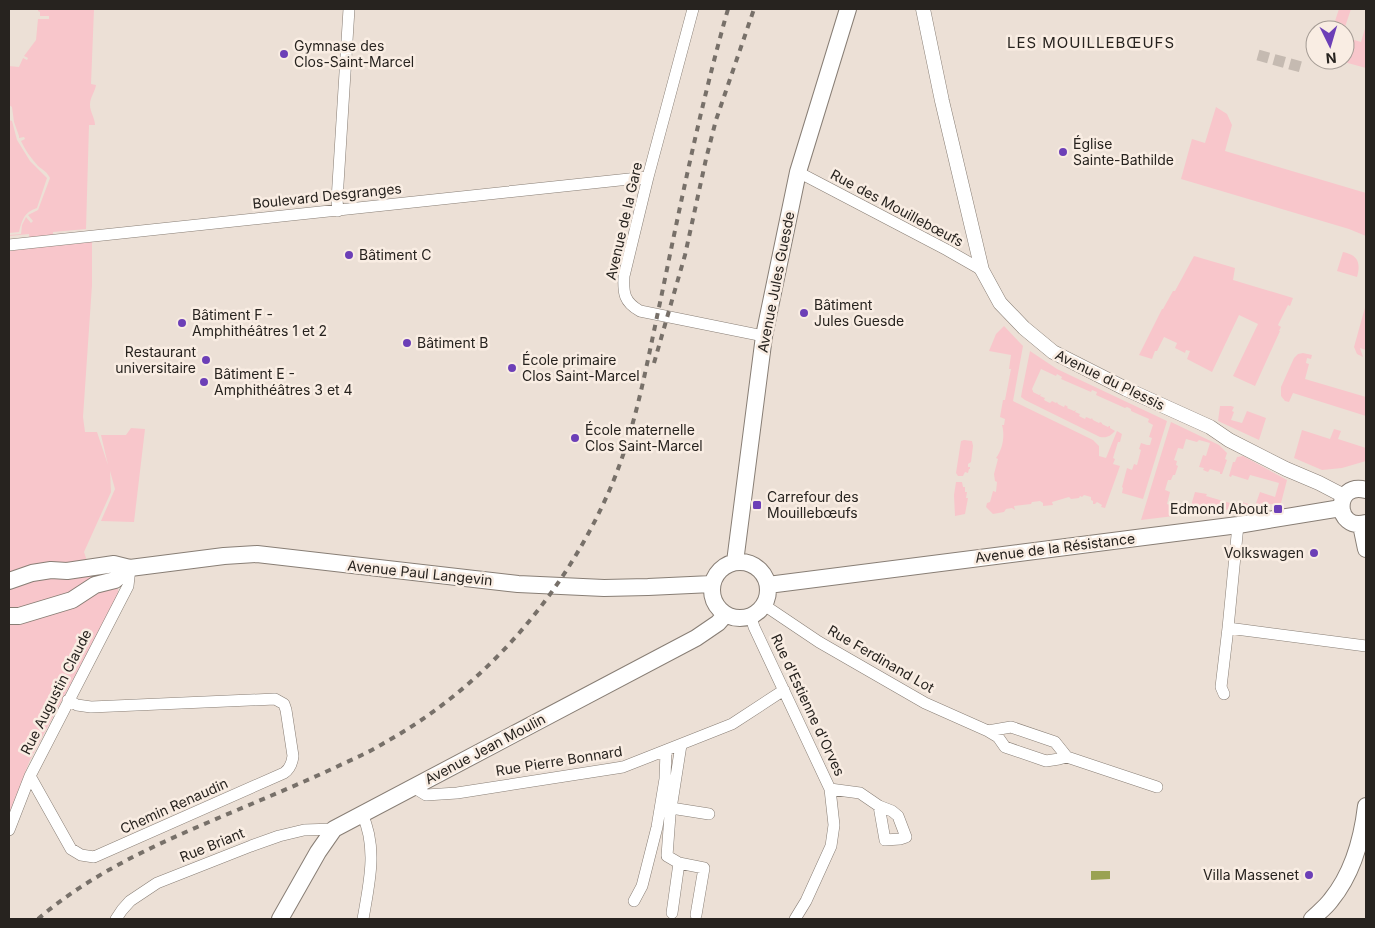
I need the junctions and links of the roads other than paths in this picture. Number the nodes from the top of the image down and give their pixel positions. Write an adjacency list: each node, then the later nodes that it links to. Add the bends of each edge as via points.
1 (349, 9): 7 (street)
2 (689, 9): 6 (street, Avenue de la Gare)
3 (848, 9): 5 (main road, Avenue Jules Guesde)
4 (923, 9): 9 (street, Avenue du Plessis)
5 (798, 172): 9 (street, Rue des Mouillebœufs); 10 (main road, Avenue Jules Guesde)
6 (648, 178): 7 (street, Boulevard Desgranges); 10 (street, Avenue de la Gare, via 624,276 625,298 640,311)
7 (338, 210): 8 (street, Boulevard Desgranges)
8 (9, 245)
9 (982, 270): 12 (street, Avenue du Plessis, via 1000,303 1053,352 1319,483)
10 (764, 336): 16 (main road, Avenue Jules Guesde)
11 (1366, 490): 12 (main road, Avenue de la Résistance, via 1360,488 1348,492)
12 (1343, 502): 13 (main road, via 1346,519); 14 (main road, Avenue de la Résistance)
13 (1364, 524): 15 (main road)
14 (1238, 525): 20 (main road, Avenue de la Résistance); 25 (street)
15 (1366, 549)
16 (735, 562): 19 (main road, via 720,570); 20 (main road, via 752,565 765,577)
17 (130, 568): 18 (main road, Avenue Paul Langevin, via 114,564 80,570 51,570); 19 (main road, Avenue Paul Langevin, via 257,554 518,584 604,588); 23 (main road, Avenue Paul Langevin, via 115,580 95,585 72,600); 29 (street, Rue Augustin Claude, via 128,586)
18 (9, 581)
19 (712, 584): 22 (main road, via 713,602)
20 (768, 585): 21 (main road)
21 (764, 605): 24 (main road); 30 (street, Rue Ferdinand Lot, via 819,642 925,703)
22 (725, 615): 24 (main road, via 742,619); 35 (main road, Avenue Jean Moulin, via 696,638)
23 (9, 616)
24 (751, 616): 27 (street, Rue d'Estienne d'Orves)
25 (1228, 628): 26 (street); 28 (street, via 1221,687)
26 (1366, 646)
27 (784, 690): 31 (street, Rue Pierre Bonnard, via 732,724); 37 (street, Rue d'Estienne d'Orves)
28 (1224, 694)
29 (68, 700): 34 (street, Rue Augustin Claude); 34 (street, Chemin Renaudin, via 91,707 270,698 280,701 286,710 293,756 291,766 275,777 94,857 71,849)
30 (988, 731): 33 (street, Rue Ferdinand Lot, via 1011,728 1055,742); 33 (street, Rue Ferdinand Lot, via 1005,747 1046,761)
31 (681, 745): 32 (street, Rue Pierre Bonnard); 40 (street)
32 (666, 750): 35 (street, Rue Pierre Bonnard, via 624,767 457,793 426,795); 46 (street, via 657,827 642,886)
33 (1067, 757): 36 (street, Rue Ferdinand Lot)
34 (30, 776): 44 (street, Rue Augustin Claude)
35 (413, 787): 41 (main road, Avenue Jean Moulin)
36 (1157, 788)
37 (830, 789): 38 (street, via 860,793); 52 (street, Rue d'Estienne d'Orves, via 834,825 831,846)
38 (879, 806)
39 (1366, 806): 53 (main road, via 1357,853 1346,878 1332,900)
40 (671, 808): 42 (street); 45 (street, via 667,856)
41 (362, 814): 43 (main road, Avenue Jean Moulin); 51 (street, via 368,826 372,855)
42 (709, 814)
43 (334, 829): 49 (street, Rue Briant, via 304,830 279,836 157,883 130,901); 50 (main road, Avenue Jean Moulin)
44 (9, 830)
45 (679, 863): 47 (street); 48 (street, via 704,868)
46 (634, 901)
47 (672, 913)
48 (696, 914)
49 (116, 919)
50 (280, 919)
51 (362, 919)
52 (795, 919)
53 (1312, 919)

